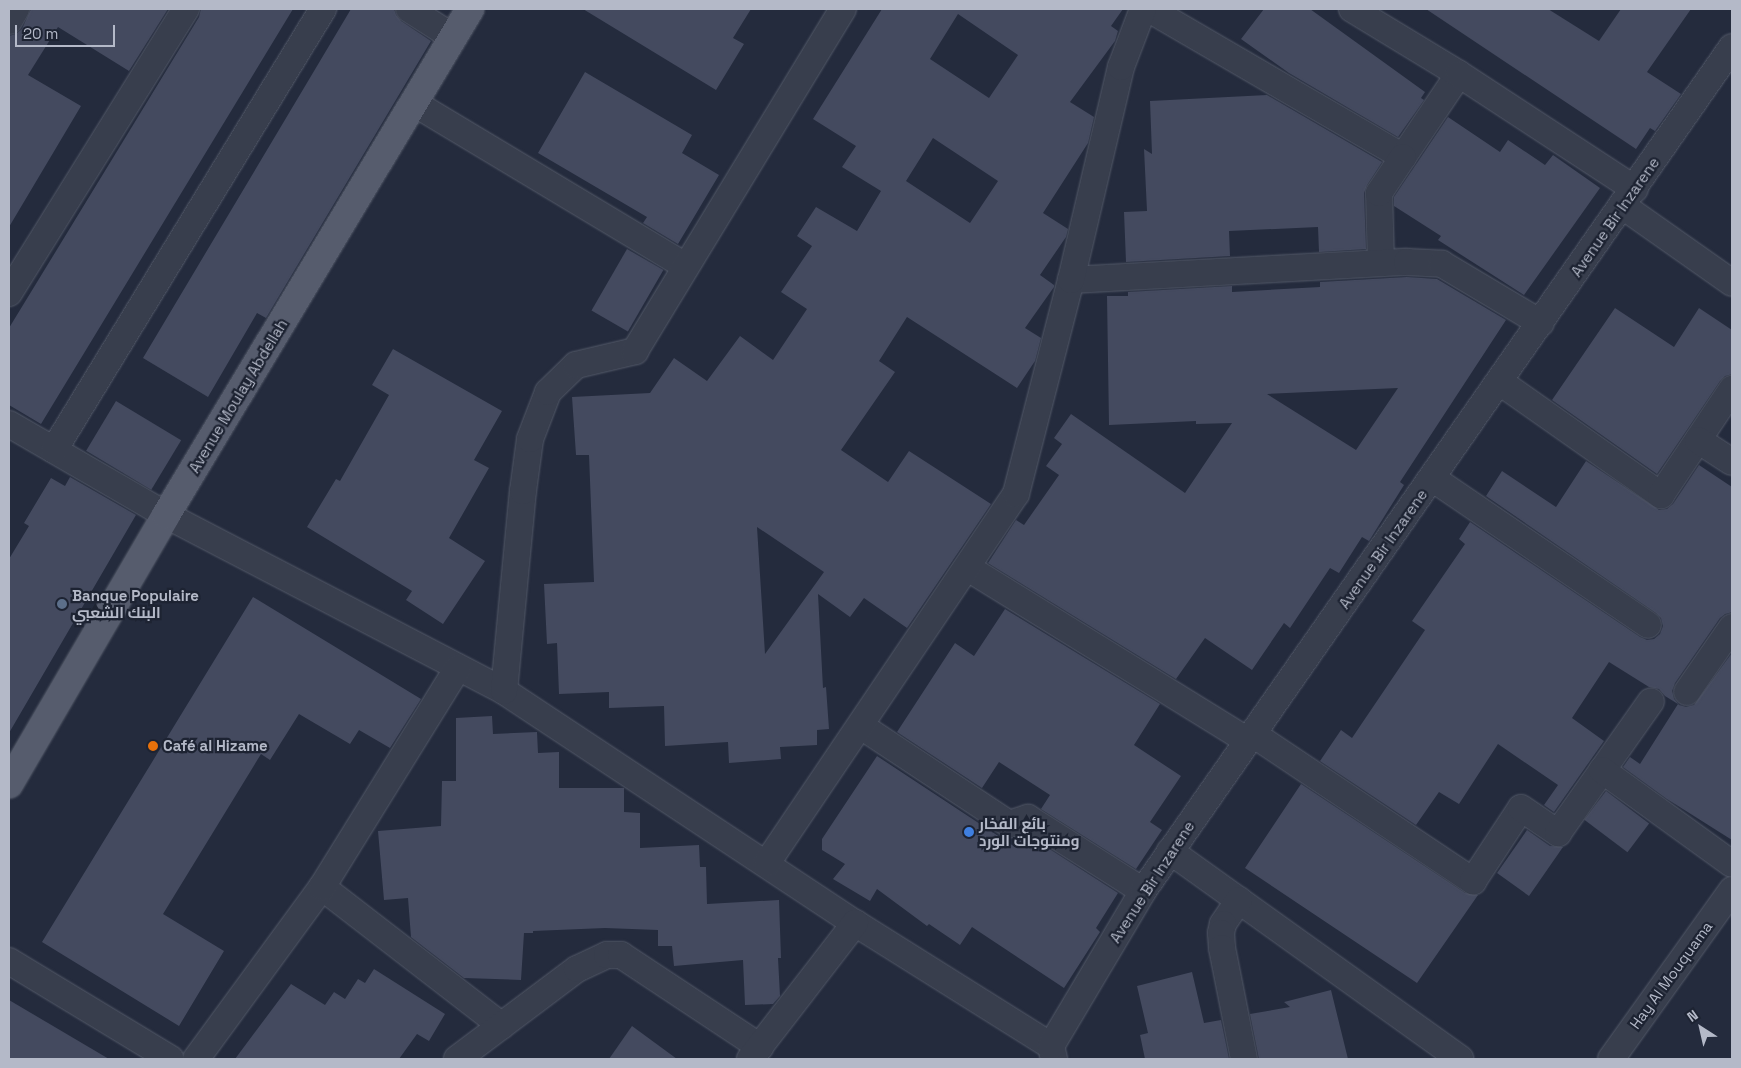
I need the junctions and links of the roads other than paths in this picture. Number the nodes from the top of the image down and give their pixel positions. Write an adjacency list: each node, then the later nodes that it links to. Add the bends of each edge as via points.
1 (16, 9): 10 (street)
2 (186, 9): 21 (street)
3 (323, 9): 27 (street)
4 (409, 9): 11 (street)
5 (470, 9): 11 (main road, Avenue Moulay Abdellah)
6 (843, 9): 18 (street)
7 (1143, 9): 19 (street, via 1121,68)
8 (1149, 9): 15 (street)
9 (1352, 9): 13 (street)
10 (9, 21)
11 (453, 37): 14 (main road, Avenue Moulay Abdellah)
12 (1732, 47): 16 (street, Avenue Bir Inzarene)
13 (1459, 74): 15 (street); 16 (street)
14 (414, 103): 18 (street); 30 (main road, Avenue Moulay Abdellah)
15 (1403, 157): 17 (street, via 1379,193)
16 (1629, 198): 20 (street); 22 (street, Avenue Bir Inzarene)
17 (1382, 264): 19 (street); 22 (street, via 1442,264)
18 (685, 266): 35 (street, via 634,351 576,365 548,392 530,439)
19 (1071, 280): 31 (street, via 1016,494)
20 (1732, 283)
21 (9, 292)
22 (1541, 323): 23 (street, Avenue Bir Inzarene)
23 (1500, 382): 26 (street, via 1662,496); 29 (street, Avenue Bir Inzarene)
24 (1732, 388): 26 (street)
25 (9, 424): 27 (street)
26 (1698, 440): 28 (street)
27 (54, 450): 30 (street)
28 (1732, 462)
29 (1432, 478): 32 (street); 39 (street, Avenue Bir Inzarene)
30 (166, 515): 34 (street); 41 (main road, Avenue Moulay Abdellah)
31 (968, 568): 38 (street); 39 (street)
32 (1648, 625)
33 (1732, 627): 36 (street)
34 (458, 668): 35 (street); 45 (street)
35 (504, 691): 43 (street)
36 (1687, 692)
37 (1651, 701): 40 (street)
38 (861, 726): 43 (street); 46 (street, via 1010,824 1028,818)
39 (1251, 737): 40 (street, via 1473,881 1521,808 1558,833); 42 (street, Avenue Bir Inzarene)
40 (1602, 770): 44 (street)
41 (9, 784)
42 (1170, 851): 46 (street, Avenue Bir Inzarene); 48 (street)
43 (767, 863): 49 (street)
44 (1732, 864)
45 (322, 887): 51 (street); 55 (street)
46 (1143, 890): 53 (street, Avenue Bir Inzarene)
47 (1732, 890): 59 (street, Hay Al Mouquama)
48 (1239, 900): 57 (street, via 1221,932); 58 (street)
49 (855, 923): 52 (street); 53 (street)
50 (9, 961): 54 (street)
51 (502, 1026): 52 (street, via 577,969 607,955 621,955); 56 (street)
52 (755, 1053)
53 (1052, 1053)
54 (171, 1059)
55 (196, 1059)
56 (457, 1059)
57 (1244, 1059)
58 (1460, 1059)
59 (1611, 1059)

